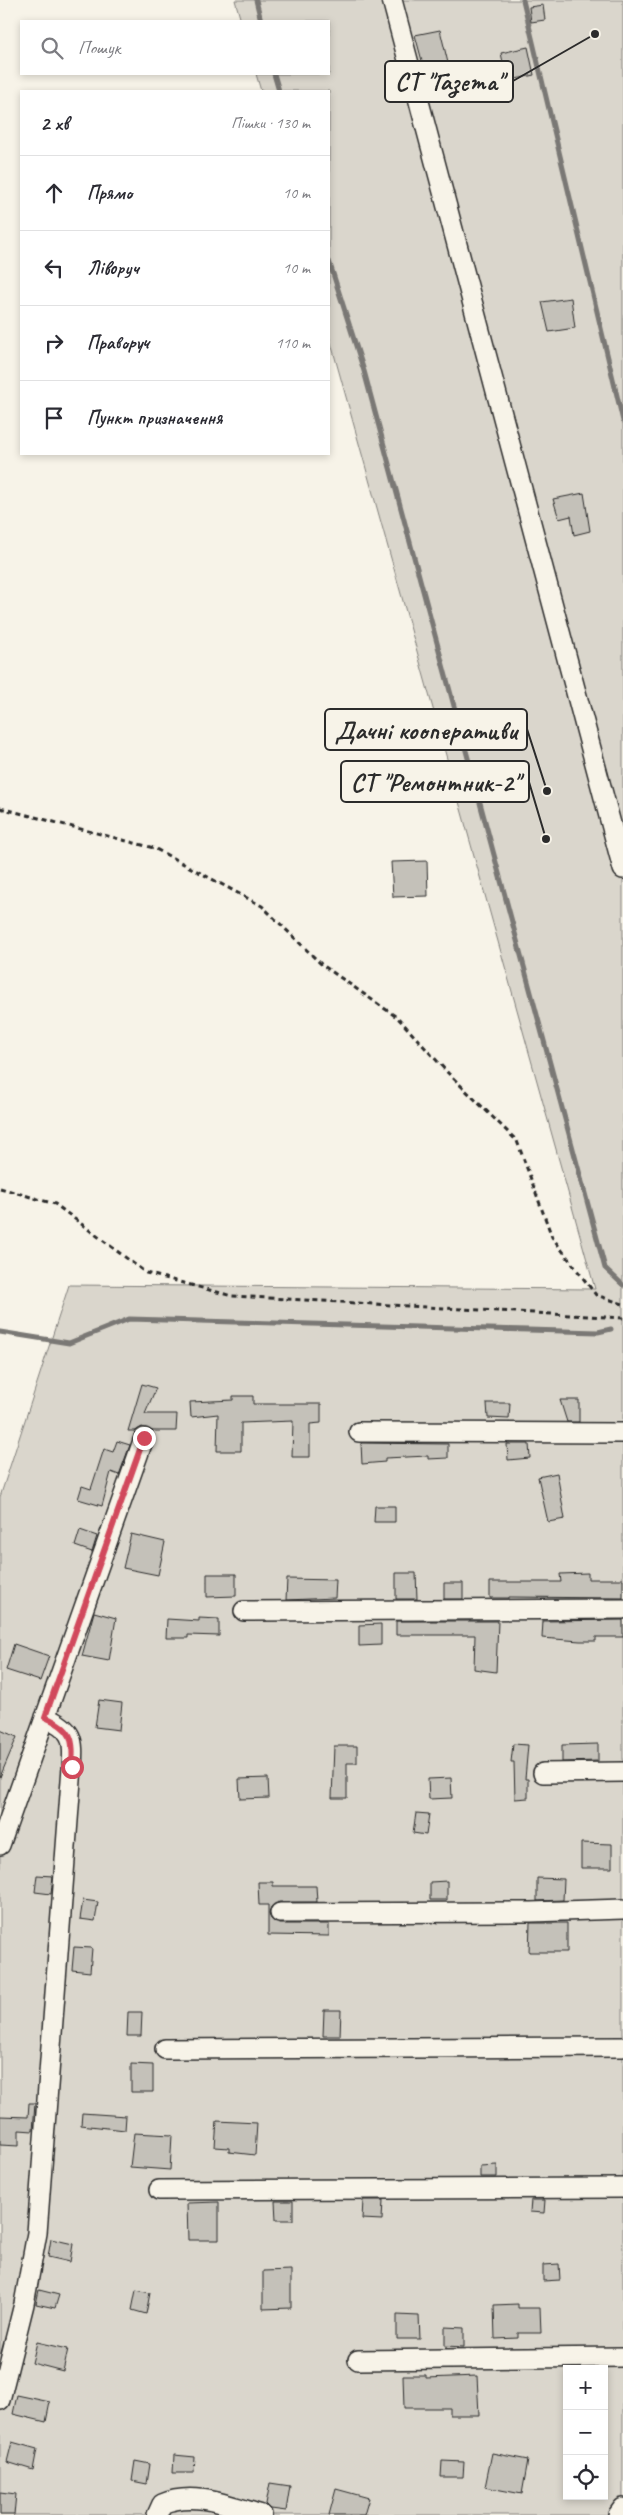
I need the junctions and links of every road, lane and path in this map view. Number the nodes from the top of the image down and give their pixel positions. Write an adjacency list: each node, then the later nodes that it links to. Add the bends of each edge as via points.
1 (392, 0): 3 (street)
2 (0, 808): 5 (path, via 154,848 262,906 321,964 398,1018 517,1142 552,1237 596,1295)
3 (623, 869)
4 (0, 1188): 6 (path, via 55,1204 146,1273 232,1296)
5 (623, 1304)
6 (623, 1318)
7 (360, 1432): 8 (street)
8 (623, 1433)
9 (144, 1438): 12 (street)
10 (623, 1609): 11 (street)
11 (244, 1610)
12 (45, 1717): 15 (street); 24 (street, via 69,1732 73,1743 72,1767 36,2233 24,2304)
13 (623, 1772): 14 (street)
14 (543, 1773)
15 (0, 1845)
16 (623, 1909): 17 (street)
17 (280, 1913)
18 (623, 2048): 19 (street)
19 (165, 2049)
20 (623, 2188): 21 (street)
21 (160, 2190)
22 (623, 2357): 23 (street)
23 (358, 2360)
24 (0, 2400)
25 (623, 2508): 28 (street)
26 (157, 2515): 27 (street, via 162,2504 187,2498 212,2500)
27 (262, 2515)
28 (618, 2515)

